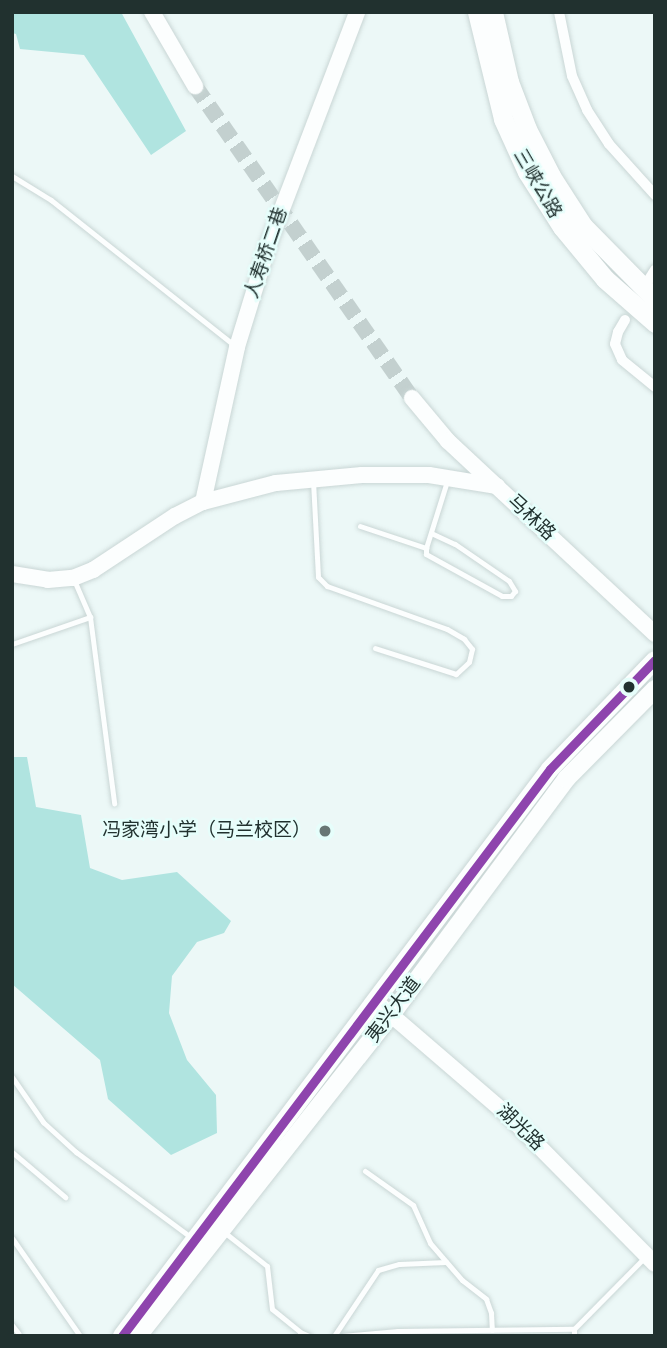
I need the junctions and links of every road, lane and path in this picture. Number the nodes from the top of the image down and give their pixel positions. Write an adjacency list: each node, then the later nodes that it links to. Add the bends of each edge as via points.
1 (152, 12): 6 (street)
2 (357, 12): 13 (street, 人寿桥二巷, via 268,243)
3 (477, 12): 12 (highway, 三峡公路, via 503,120 527,172 562,227 605,279)
4 (493, 12): 10 (highway, 三峡公路, via 509,82 551,176 583,226)
5 (559, 12): 8 (street, via 572,76 587,110 609,144)
6 (195, 86)
7 (12, 176): 13 (lane, via 51,200)
8 (655, 195)
9 (655, 270): 10 (street)
10 (651, 290)
11 (625, 320): 14 (street, via 615,344 622,360)
12 (655, 323)
13 (237, 347): 19 (street, 人寿桥二巷)
14 (655, 387)
15 (412, 398): 18 (street, 马林路, via 448,441)
16 (313, 478): 17 (street); 19 (street); 28 (lane, via 318,577 327,586 447,629 472,649 469,662 456,674)
17 (448, 478): 18 (street); 21 (lane)
18 (497, 486): 26 (street, 马林路)
19 (203, 502): 24 (street)
20 (360, 526): 22 (lane)
21 (431, 533): 22 (lane); 22 (lane, via 509,581 515,591 507,598 502,596 430,559)
22 (426, 548)
23 (12, 574): 24 (street, via 48,580)
24 (73, 578): 25 (lane)
25 (90, 617): 27 (lane); 31 (lane)
26 (655, 634)
27 (12, 644)
28 (375, 648)
29 (655, 660): 32 (main road, 夷兴大道, via 550,769)
30 (655, 689): 33 (main road, 夷兴大道, via 566,779)
31 (114, 803)
32 (375, 1001): 33 (street, 湖光路); 40 (main road, 夷兴大道)
33 (391, 1015): 38 (main road, 夷兴大道); 41 (street, 湖光路, via 510,1117)
34 (12, 1077): 40 (lane, via 43,1122 76,1152)
35 (12, 1152): 37 (lane)
36 (365, 1171): 42 (lane, via 413,1205 430,1243)
37 (65, 1197)
38 (220, 1229): 49 (main road, 夷兴大道); 50 (lane, via 267,1266 272,1309)
39 (12, 1238): 47 (lane)
40 (195, 1240): 48 (main road, 夷兴大道)
41 (651, 1260): 45 (lane)
42 (446, 1262): 44 (lane, via 486,1299); 51 (lane, via 399,1264 378,1270)
43 (12, 1325): 46 (lane)
44 (492, 1330): 45 (lane); 52 (lane)
45 (574, 1332)
46 (19, 1334)
47 (80, 1336)
48 (122, 1336)
49 (138, 1336)
50 (309, 1336)
51 (334, 1336)
52 (342, 1336)

